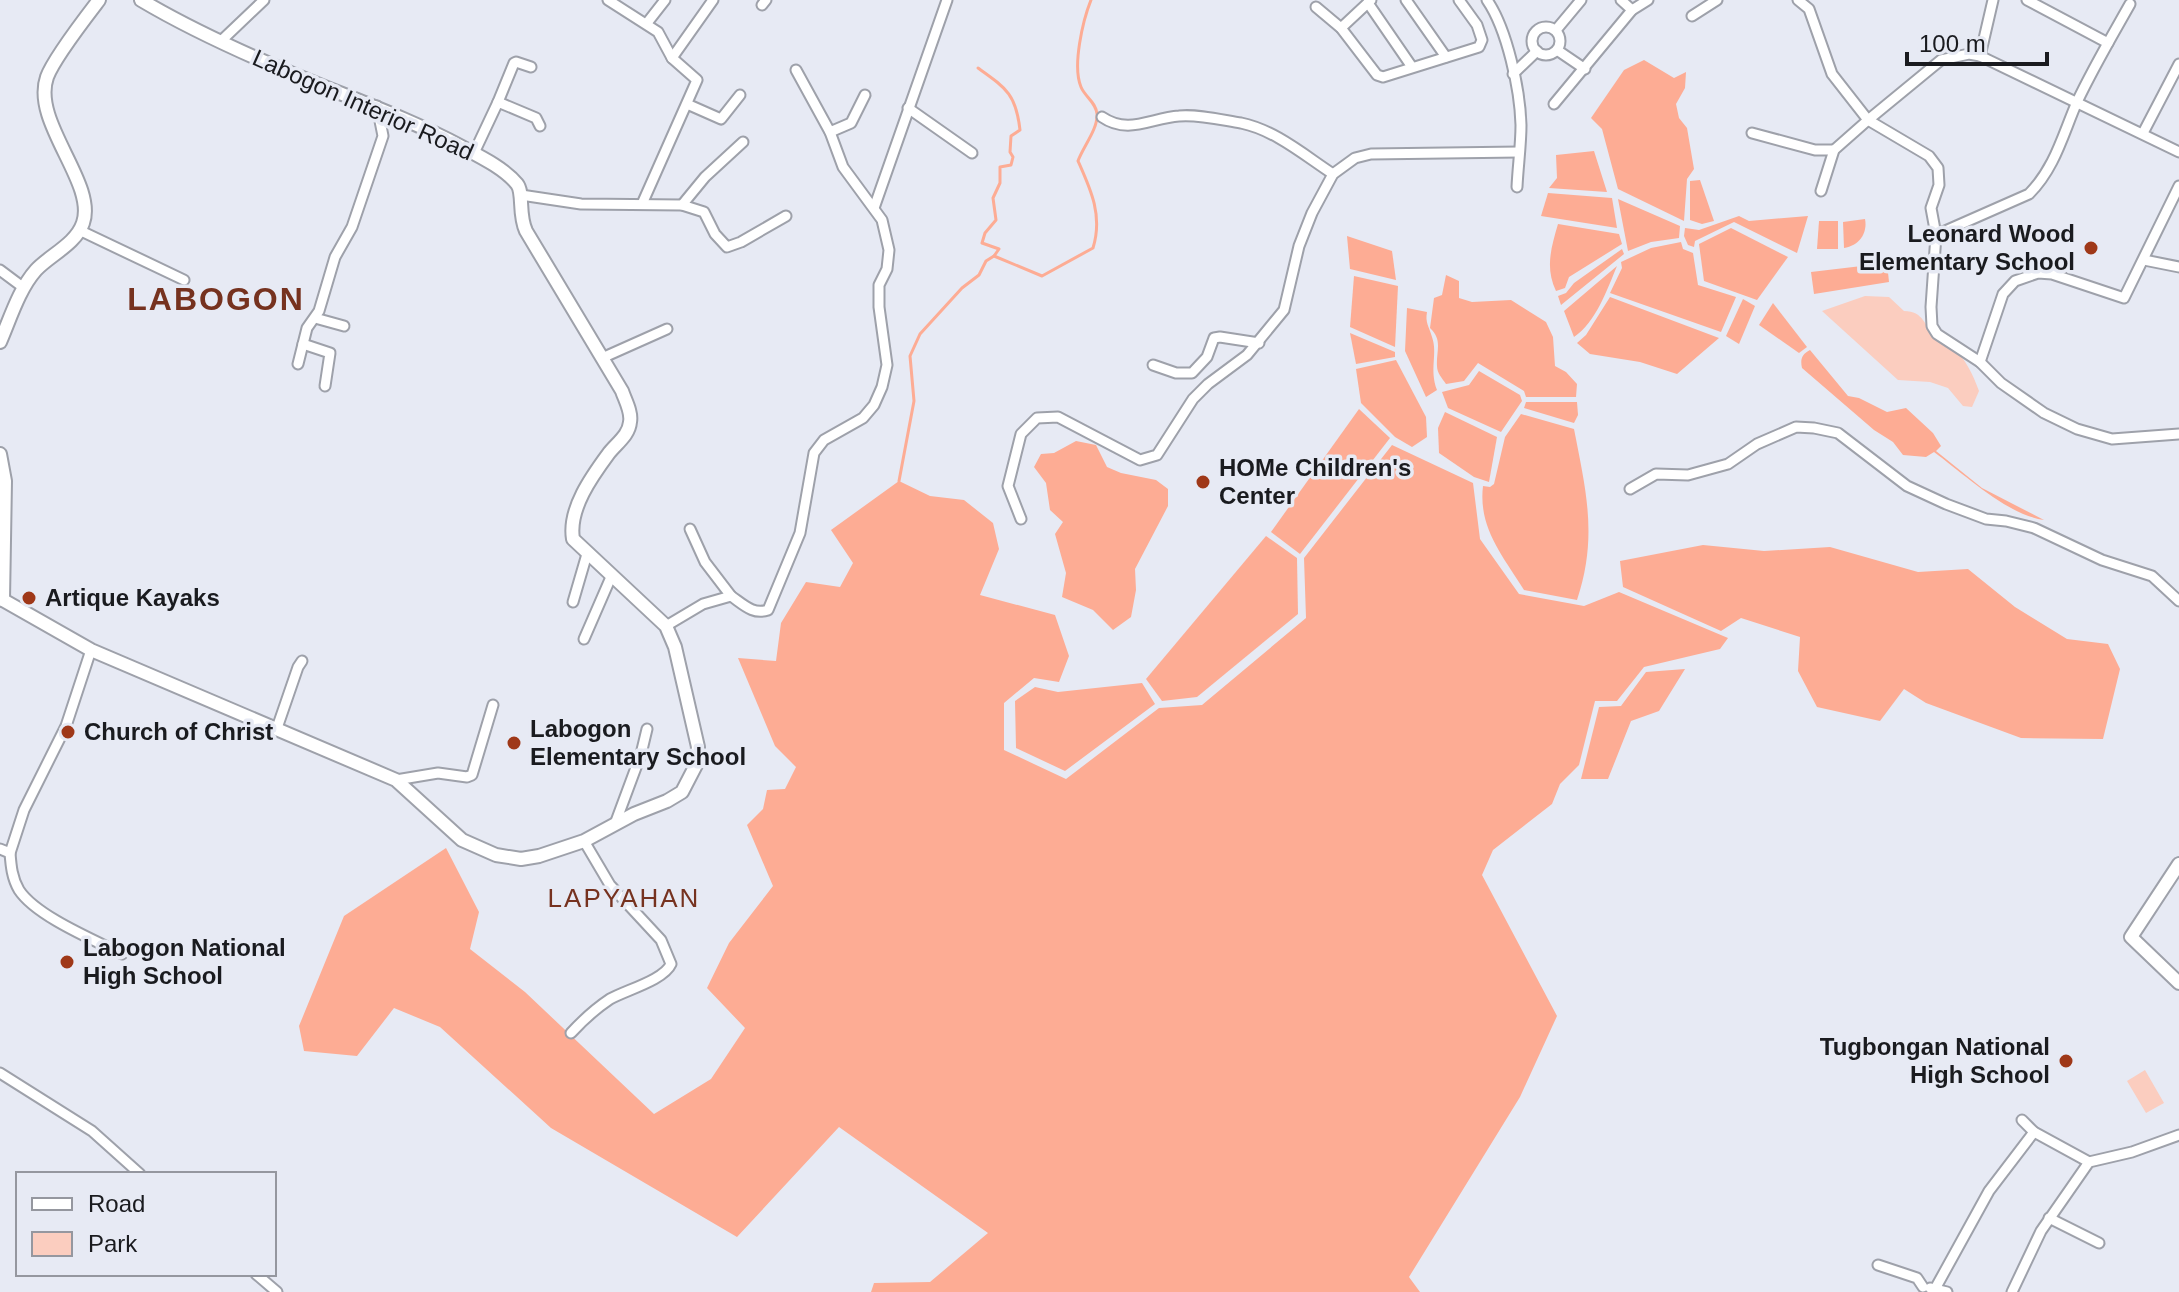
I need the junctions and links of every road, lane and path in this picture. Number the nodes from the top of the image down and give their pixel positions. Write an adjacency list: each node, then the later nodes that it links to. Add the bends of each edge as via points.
1 (99, 0): 68 (street, via 47,78 45,97 84,207)
2 (141, 0): 26 (street, Labogon Interior Road)
3 (264, 0): 26 (street)
4 (665, 0): 23 (street)
5 (713, 0): 32 (street)
6 (947, 0): 46 (street)
7 (1406, 0): 31 (street)
8 (1459, 0): 31 (street, via 1477,25 1481,44)
9 (1487, 0): 38 (street, via 1497,14)
10 (1621, 0): 21 (street)
11 (1648, 0): 21 (street)
12 (1717, 0): 22 (street)
13 (1798, 0): 48 (street, via 1809,9 1832,74)
14 (1993, 0): 30 (street)
15 (2027, 0): 27 (street)
16 (613, 1): 23 (street)
17 (1370, 2): 24 (street); 35 (street)
18 (1575, 2): 25 (street)
19 (2130, 4): 27 (street)
20 (1316, 7): 24 (street)
21 (1632, 10): 36 (street)
22 (1692, 16)
23 (647, 23): 32 (street)
24 (1341, 28): 35 (street, via 1379,77)
25 (1556, 30): 28 (street); 29 (street, via 1536,31 1532,38)
26 (221, 41): 45 (street, Labogon Interior Road)
27 (2108, 43): 41 (street)
28 (1557, 50): 29 (street); 36 (street)
29 (1537, 51): 38 (street)
30 (1980, 56): 41 (street); 48 (street, via 1941,60)
31 (1446, 57): 35 (street)
32 (672, 58): 43 (street, via 697,80)
33 (2179, 64): 52 (street)
34 (531, 67): 42 (street, via 514,63)
35 (1412, 67)
36 (1585, 69): 44 (street)
37 (796, 70): 50 (street)
38 (1513, 74): 55 (street, via 1521,124)
39 (740, 95): 43 (street, via 721,119)
40 (865, 95): 50 (street, via 851,123)
41 (2078, 101): 52 (street); 69 (street, via 2055,157 2029,194)
42 (498, 102): 49 (street, via 536,118); 57 (street)
43 (687, 104): 64 (street)
44 (1554, 104)
45 (377, 106): 57 (street, Labogon Interior Road); 75 (street, via 383,136)
46 (908, 108): 58 (street); 66 (street)
47 (1102, 117): 59 (street, via 1127,126 1183,115 1262,129)
48 (1868, 120): 54 (street); 69 (street, via 1929,156 1938,168 1931,208)
49 (540, 126)
50 (830, 132): 66 (street, via 843,167)
51 (1752, 133): 54 (street)
52 (2143, 133): 56 (street)
53 (743, 142): 65 (street)
54 (1834, 150): 62 (street)
55 (1519, 152): 59 (street, via 1371,154); 61 (street)
56 (2179, 152)
57 (474, 153): 63 (street, Labogon Interior Road, via 517,184)
58 (972, 153)
59 (1333, 174): 79 (street, via 1299,246 1284,310)
60 (2179, 186): 70 (street)
61 (1517, 187)
62 (1821, 191)
63 (521, 195): 64 (street, via 581,204); 81 (street, via 520,219)
64 (642, 204): 65 (street)
65 (682, 205): 67 (street, via 704,212 727,247)
66 (874, 208): 94 (street, via 889,250 879,285 887,365 882,387 863,418 824,440 814,453 800,533 768,610 751,610)
67 (786, 216)
68 (79, 230): 73 (street); 74 (street)
69 (1936, 235): 82 (street, via 1932,326)
70 (2144, 260): 71 (street); 82 (street, via 2124,298 2052,274 2015,281 2003,294)
71 (2179, 267)
72 (0, 270): 74 (street)
73 (184, 280)
74 (24, 288): 78 (street)
75 (315, 318): 76 (street); 80 (street)
76 (344, 326)
77 (667, 329): 81 (street)
78 (1, 339)
79 (1259, 343): 84 (street, via 1214,338 1207,357 1192,373); 90 (street, via 1193,399 1162,450 1150,458 1140,460 1058,417 1029,423 1021,434 1008,486)
80 (303, 344): 83 (street); 85 (street, via 330,353)
81 (602, 358): 92 (street, via 622,391 631,422 575,509 573,539)
82 (1980, 362): 86 (street, via 2044,413 2097,437)
83 (298, 364)
84 (1153, 365)
85 (325, 386)
86 (2179, 434)
87 (0, 454): 88 (street)
88 (3, 481): 95 (street)
89 (1630, 489): 96 (street, via 1656,474 1688,475 1728,464 1796,427 1814,428 1838,433 1907,486 1986,519 2034,528 2102,560 2152,576)
90 (1021, 519)
91 (690, 529): 94 (street, via 705,562)
92 (587, 554): 93 (street); 97 (street)
93 (611, 577): 98 (street); 99 (street)
94 (731, 596): 98 (street, via 703,604)
95 (2, 600): 100 (street)
96 (2179, 601)
97 (573, 602)
98 (666, 626): 106 (street, via 698,747 696,765 682,792)
99 (584, 639)
100 (91, 650): 103 (street); 108 (street, via 66,726)
101 (302, 661): 103 (street)
102 (493, 705): 105 (street, via 472,775 438,773)
103 (277, 728): 105 (street)
104 (647, 729): 106 (street)
105 (396, 780): 107 (street, via 462,840 496,855 521,859)
106 (615, 824): 107 (street)
107 (584, 841): 112 (street, via 610,885 661,940 671,964 610,1000)
108 (5, 851): 110 (street, via 20,892 45,913)
109 (2179, 864): 111 (street, via 2131,937)
110 (122, 954)
111 (2179, 983)
112 (571, 1033)
113 (0, 1073): 118 (street, via 92,1131)
114 (2022, 1120): 115 (street)
115 (2034, 1132): 117 (street); 123 (street, via 1989,1191)
116 (2179, 1135): 117 (street)
117 (2089, 1162): 119 (street)
118 (138, 1172)
119 (2049, 1218): 120 (street); 127 (street)
120 (2099, 1243)
121 (1878, 1265): 124 (street, via 1917,1278)
122 (258, 1276): 125 (street)
123 (1935, 1289): 124 (street); 126 (street)
124 (1921, 1290)
125 (277, 1292)
126 (1947, 1292)
127 (2012, 1292)

